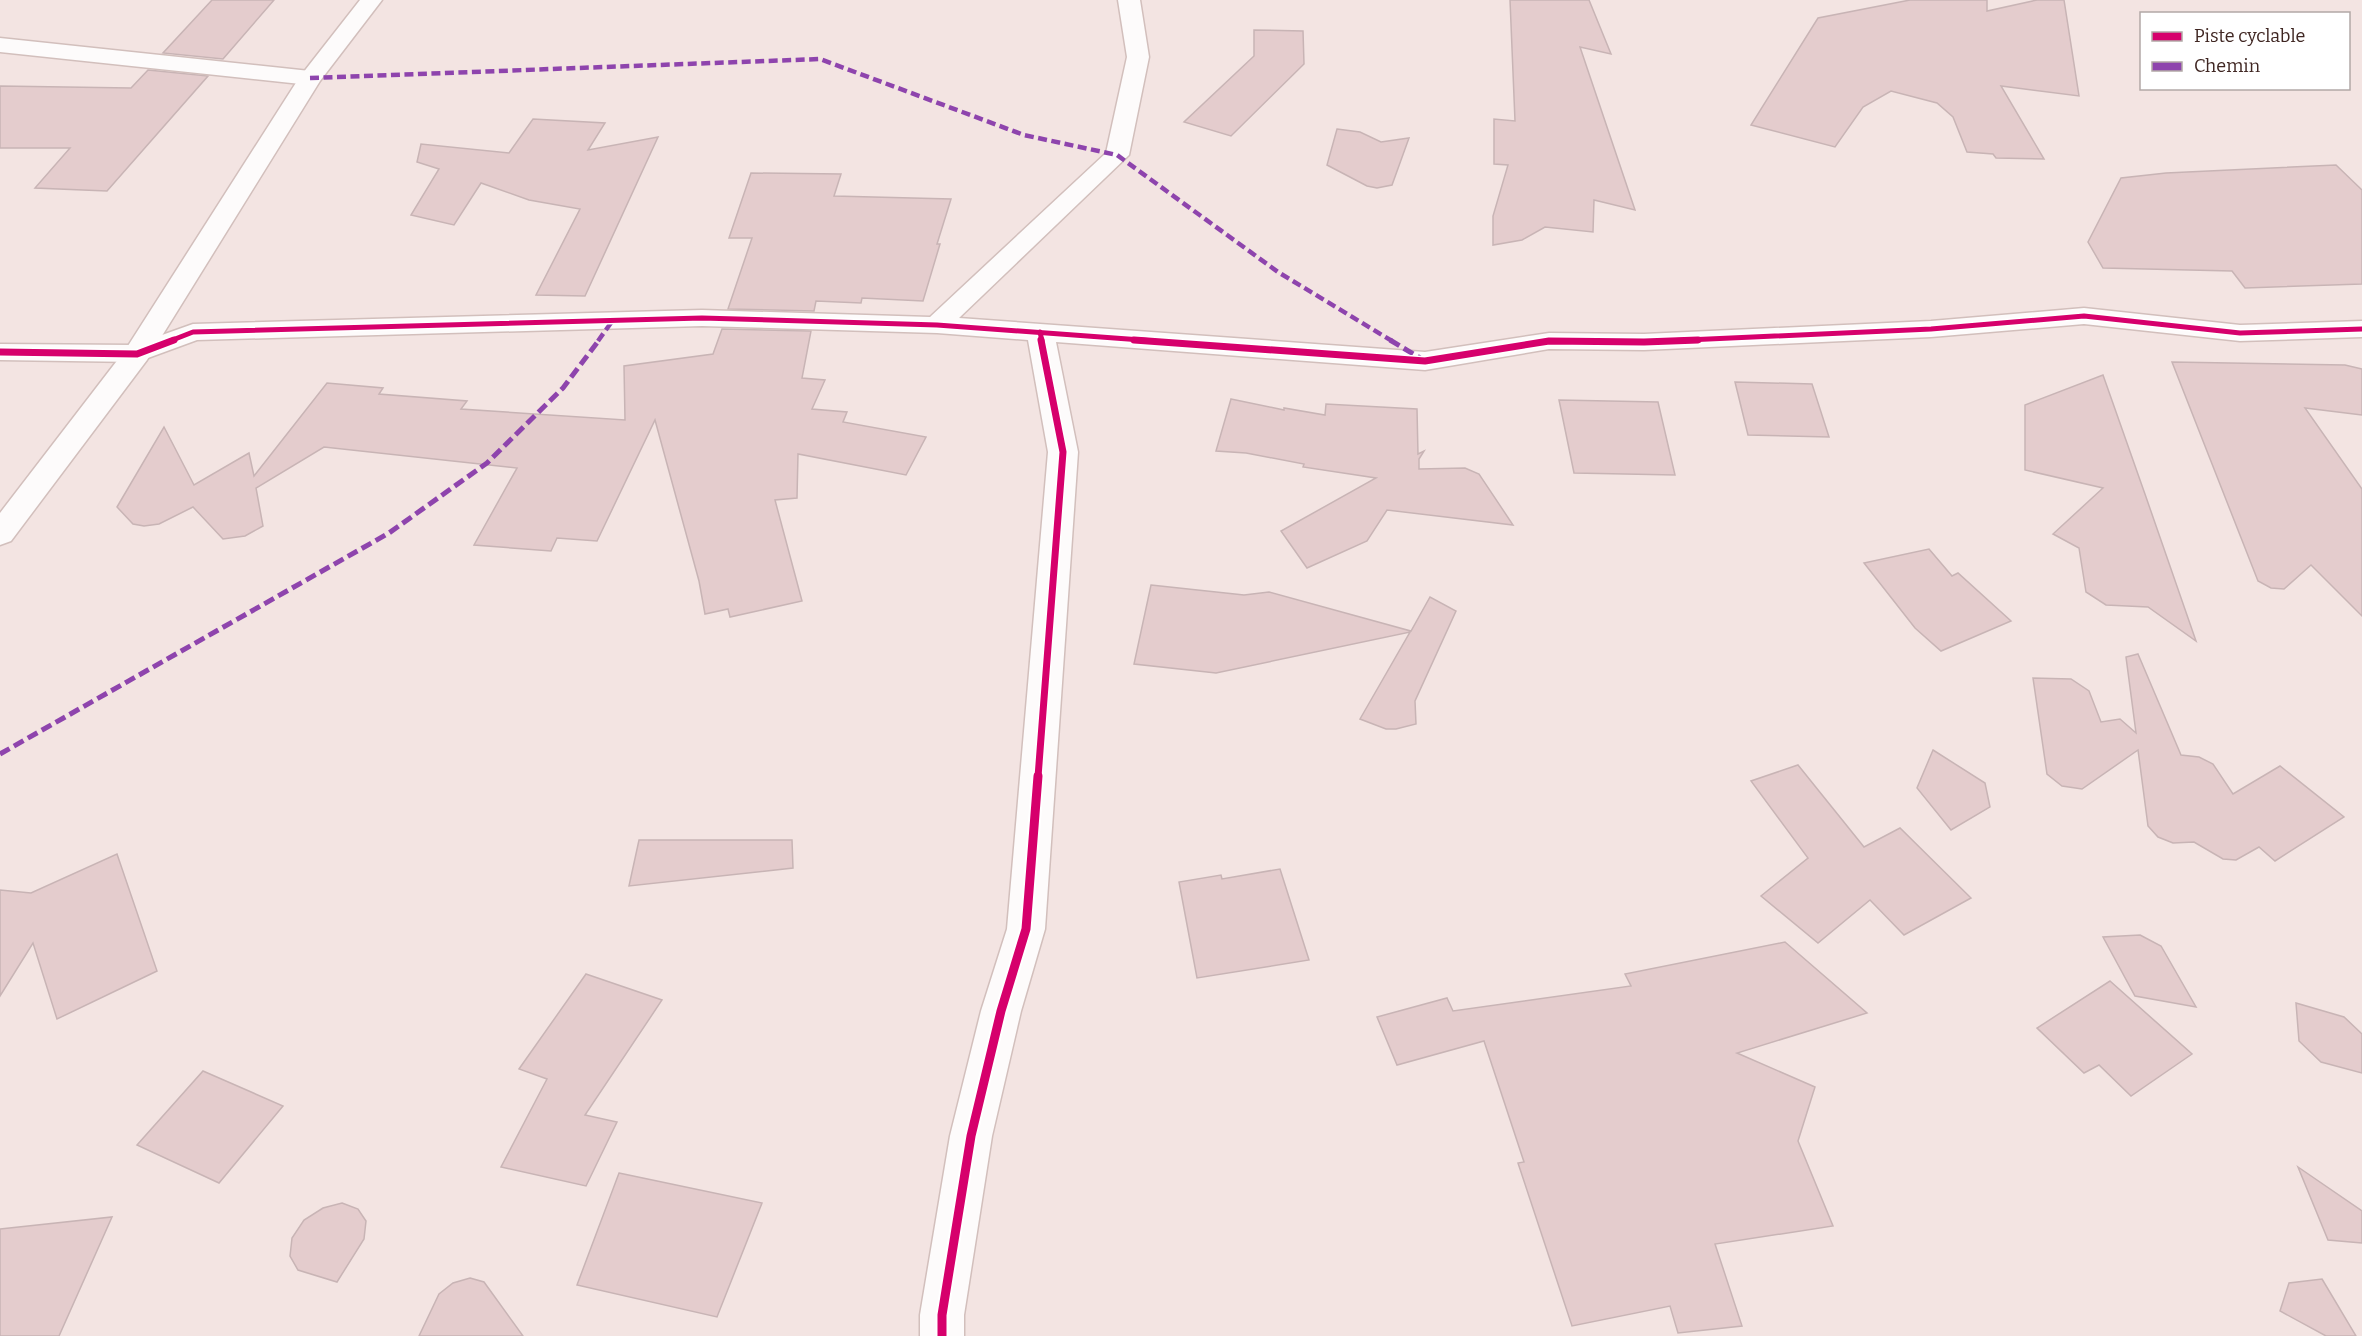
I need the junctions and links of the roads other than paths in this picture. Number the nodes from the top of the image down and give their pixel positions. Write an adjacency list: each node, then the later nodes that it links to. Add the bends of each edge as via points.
1 (371, 0): 4 (street)
2 (1129, 0): 5 (street, via 1138,57 1117,155)
3 (0, 45): 4 (street)
4 (310, 78): 9 (street)
5 (937, 325): 7 (street); 9 (street, via 702,318 193,332)
6 (2362, 329): 7 (street, via 2240,333 2084,316 1931,329 1644,342 1549,341 1425,361)
7 (1040, 332): 11 (street, via 1063,452 1026,928 1000,1011 971,1136 942,1315)
8 (0, 352): 9 (street)
9 (137, 354): 10 (street)
10 (0, 534)
11 (942, 1336)

